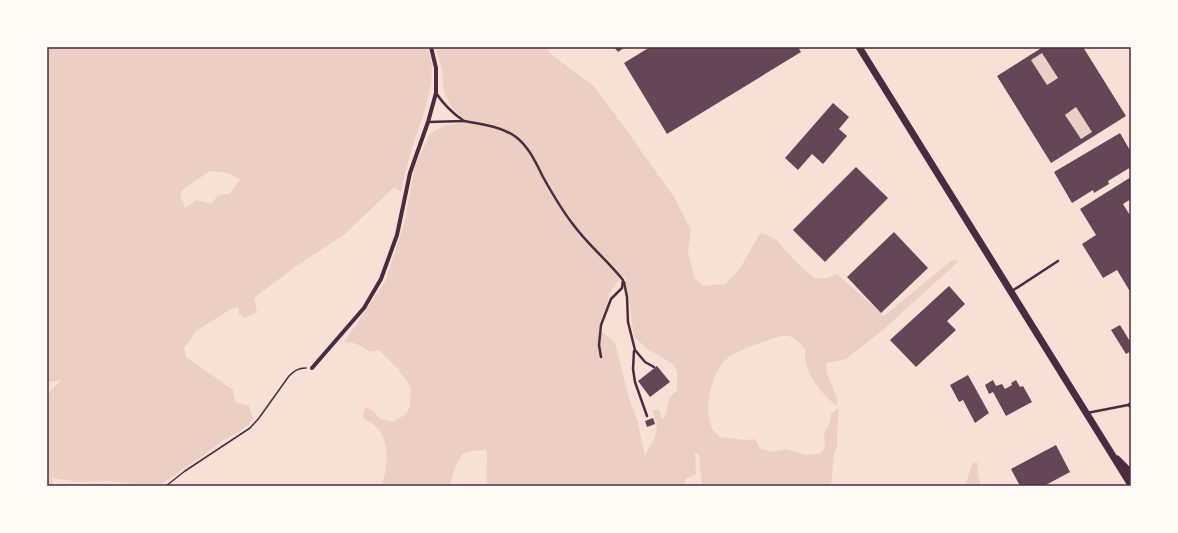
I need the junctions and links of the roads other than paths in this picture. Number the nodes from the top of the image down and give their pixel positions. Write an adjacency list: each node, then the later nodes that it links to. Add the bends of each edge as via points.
1 (431, 47): 3 (street, via 436,68)
2 (859, 47): 8 (main road)
3 (436, 92): 4 (lane, via 444,105); 5 (street)
4 (464, 121): 5 (lane); 7 (lane, via 501,129 524,144 572,224)
5 (428, 122): 12 (street, via 410,173 397,235 381,279 364,308)
6 (1058, 260): 8 (lane)
7 (623, 280): 9 (lane); 10 (lane, via 622,288 612,299 601,325)
8 (1010, 292): 16 (main road)
9 (634, 350): 11 (lane, via 645,362); 17 (lane, via 635,382)
10 (601, 357)
11 (654, 367)
12 (312, 368)
13 (1131, 403): 14 (lane)
14 (1128, 405): 15 (lane); 16 (lane)
15 (1131, 407)
16 (1086, 413): 18 (main road)
17 (647, 416)
18 (1113, 456): 19 (main road); 20 (main road)
19 (1131, 473)
20 (1131, 485)

